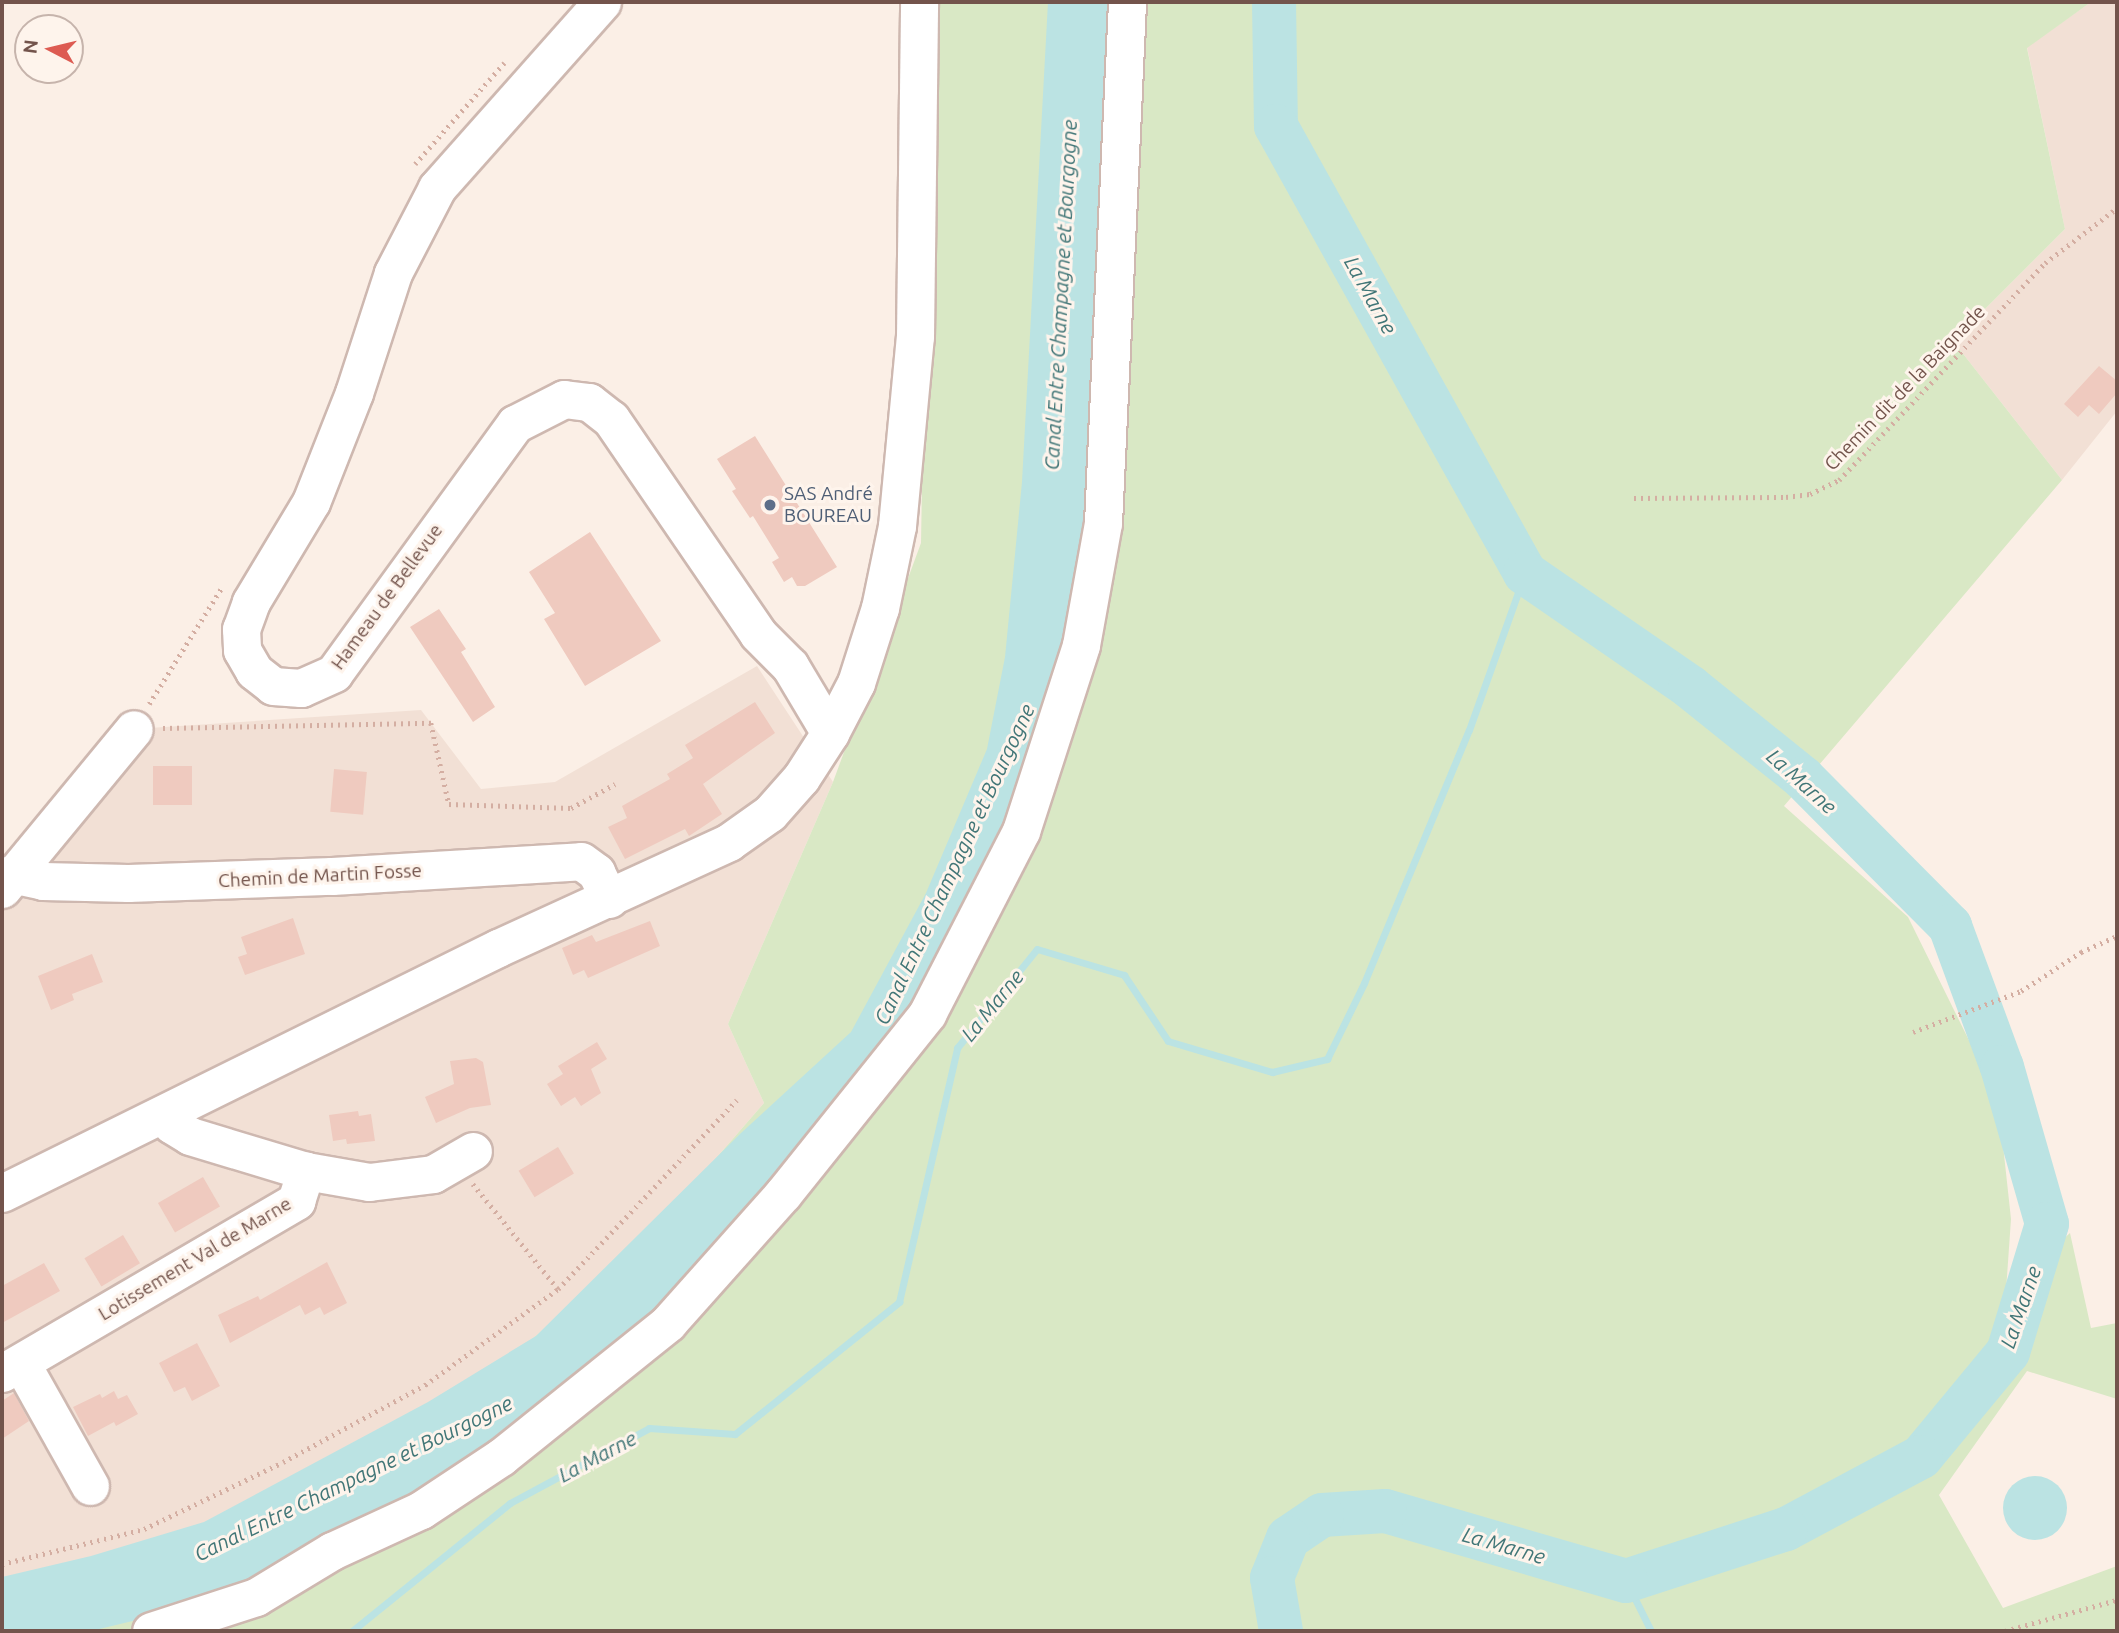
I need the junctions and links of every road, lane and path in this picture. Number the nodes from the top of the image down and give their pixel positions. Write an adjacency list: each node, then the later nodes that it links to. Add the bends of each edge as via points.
1 (602, 2): 7 (street, Hameau de Bellevue, via 438,188 393,273 354,393 311,502 251,602 241,629 242,650 254,671 273,686 301,688 334,673 515,424 564,398 589,402 611,419 758,634 790,666)
2 (919, 2): 7 (street, via 915,337 897,526 880,608 856,683)
3 (1127, 2): 23 (street, via 1103,523 1082,645 1021,831 927,1014 783,1194 668,1323 501,1457 421,1510 332,1551 256,1597)
4 (2117, 208): 5 (path, Chemin dit de la Baignade, via 2045,262 1839,480 1810,494 1786,497)
5 (1634, 498)
6 (134, 729): 8 (path, via 431,723 449,804 571,808); 9 (street)
7 (830, 733): 10 (street, via 801,778 770,813 729,842)
8 (615, 784)
9 (6, 881): 10 (street, Chemin de Martin Fosse, via 128,883 318,877 581,861 596,872)
10 (609, 899): 14 (street, via 498,948)
11 (2117, 936): 12 (path, via 2081,952 2021,991)
12 (1913, 1032)
13 (737, 1100): 18 (path)
14 (166, 1113): 16 (street, via 173,1125 190,1136); 17 (street)
15 (464, 1156): 16 (street, via 433,1174 369,1182); 18 (path)
16 (306, 1171): 19 (street, Lotissement Val de Marne, via 296,1201)
17 (2, 1194)
18 (558, 1289): 21 (path, via 425,1385 283,1462 144,1529)
19 (16, 1365): 20 (street)
20 (90, 1486)
21 (2, 1564)
22 (2117, 1600): 24 (path)
23 (150, 1631)
24 (2005, 1631)

